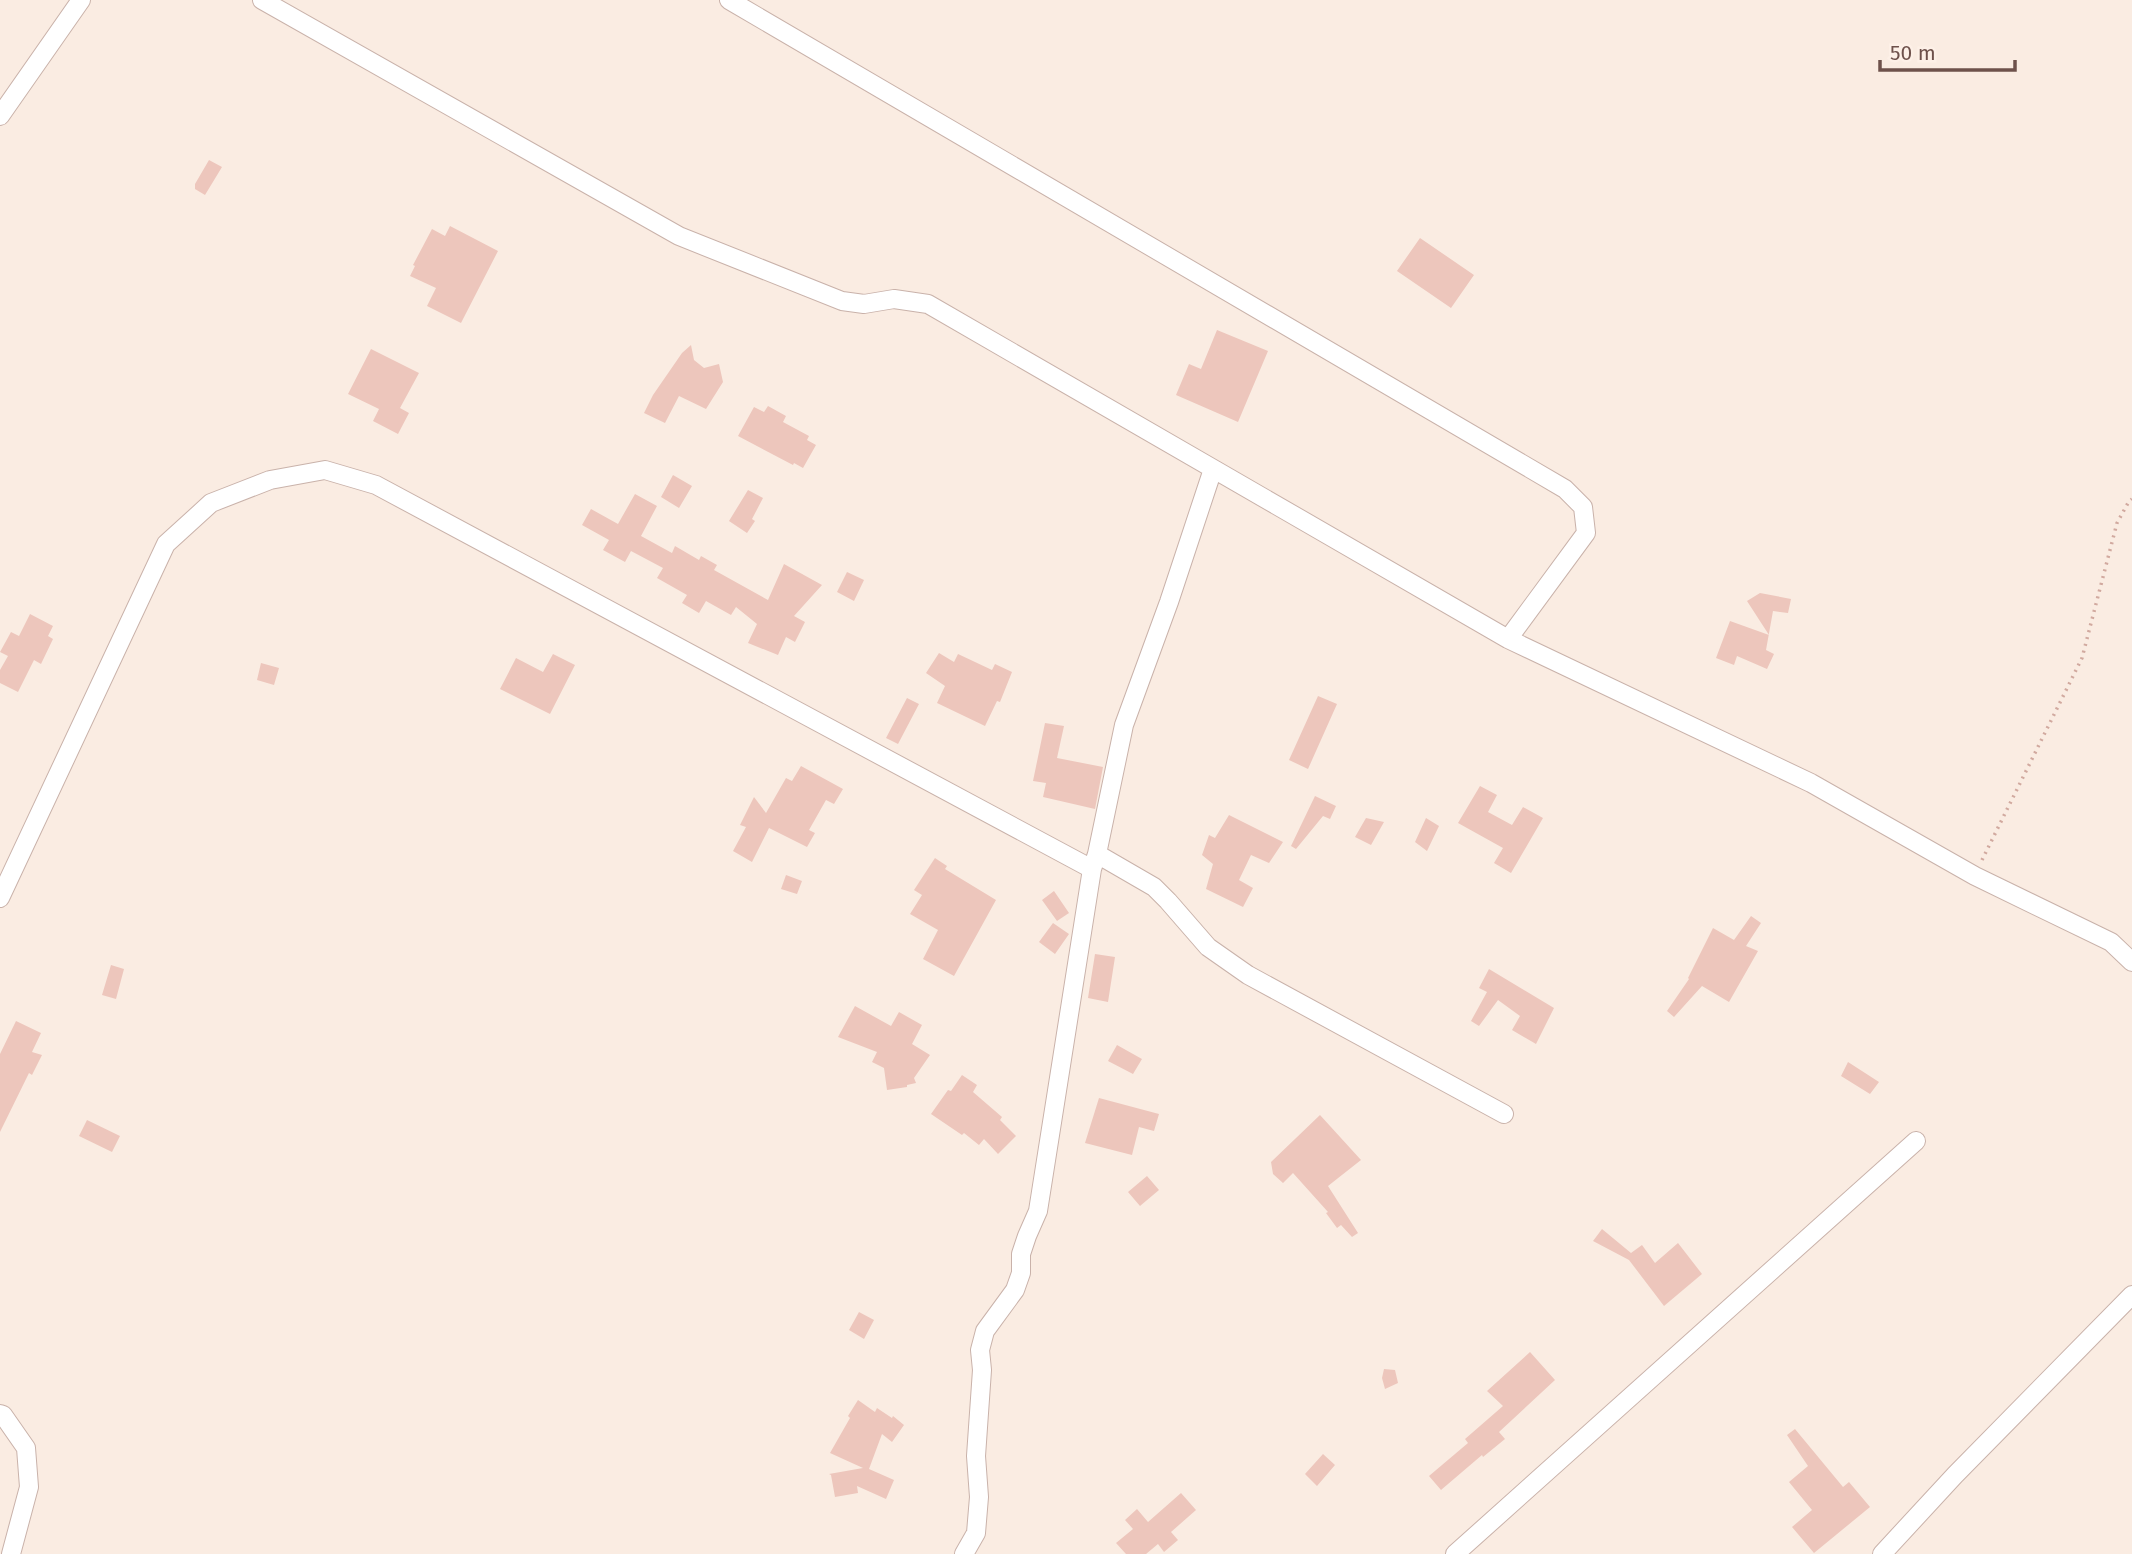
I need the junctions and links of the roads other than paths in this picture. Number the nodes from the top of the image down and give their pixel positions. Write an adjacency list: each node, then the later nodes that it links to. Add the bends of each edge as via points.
1 (81, 0): 4 (street)
2 (262, 0): 5 (street, via 679,236 842,302 894,299 928,304)
3 (729, 0): 6 (street, via 1565,489 1583,507 1586,533)
4 (0, 116)
5 (1213, 469): 6 (street); 7 (street, via 1124,725)
6 (1508, 639): 9 (street, via 1811,783 1975,876 2111,942)
7 (1094, 862): 8 (street, via 376,485 325,470 270,480 211,503 166,544); 10 (street, via 1154,887 1208,947 1231,964); 16 (street, via 1038,1211 1021,1254 1015,1290 985,1331 980,1350 979,1497 976,1533)
8 (0, 898)
9 (2132, 962)
10 (1504, 1114)
11 (1916, 1142): 17 (street)
12 (2132, 1295): 14 (street, via 1955,1475)
13 (0, 1414): 15 (street, via 26,1448 29,1487)
14 (1890, 1551)
15 (11, 1554)
16 (964, 1554)
17 (1455, 1554)

